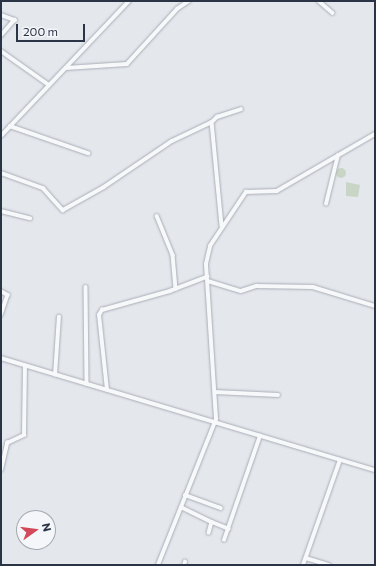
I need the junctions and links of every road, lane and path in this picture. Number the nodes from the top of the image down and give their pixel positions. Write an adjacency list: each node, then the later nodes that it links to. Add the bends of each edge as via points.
1 (129, 1): 8 (street)
2 (190, 1): 8 (street, via 176,8 126,64)
3 (319, 1): 4 (street)
4 (333, 13)
5 (1, 15): 6 (street, via 15,20)
6 (1, 36)
7 (1, 51): 9 (street)
8 (66, 68): 9 (street)
9 (48, 84): 12 (street)
10 (241, 109): 11 (street, via 217,117)
11 (212, 122): 17 (street, via 172,141 104,187 63,210 43,188); 22 (street)
12 (10, 126): 14 (street); 15 (street)
13 (375, 134): 16 (street)
14 (1, 136)
15 (88, 154)
16 (338, 155): 18 (street); 22 (street, via 277,191 246,192)
17 (1, 173)
18 (326, 204)
19 (1, 211): 21 (street)
20 (157, 216): 25 (street, via 173,255)
21 (30, 218)
22 (222, 226): 23 (street, via 207,251)
23 (207, 279): 25 (street); 27 (street, via 241,291 256,286 313,287); 35 (street)
24 (86, 287): 33 (street)
25 (176, 289): 34 (street, via 108,307 99,313)
26 (1, 291): 28 (street, via 8,295)
27 (375, 306)
28 (1, 314)
29 (59, 317): 32 (street)
30 (1, 358): 31 (street)
31 (25, 366): 32 (street); 40 (street, via 24,435 19,439 12,438 7,443)
32 (55, 374): 33 (street)
33 (87, 384): 34 (street)
34 (107, 390): 37 (street)
35 (214, 392): 36 (street); 37 (street)
36 (278, 395)
37 (214, 423): 38 (street); 42 (street)
38 (260, 436): 39 (street); 46 (street)
39 (340, 460): 41 (street); 49 (street)
40 (1, 470)
41 (375, 470)
42 (185, 495): 43 (street); 44 (street)
43 (180, 507): 45 (street); 50 (street)
44 (221, 508)
45 (212, 522): 46 (street); 47 (street)
46 (229, 529): 48 (street)
47 (209, 532)
48 (224, 540)
49 (306, 558): 51 (street); 52 (street)
50 (158, 565)
51 (303, 565)
52 (329, 565)

